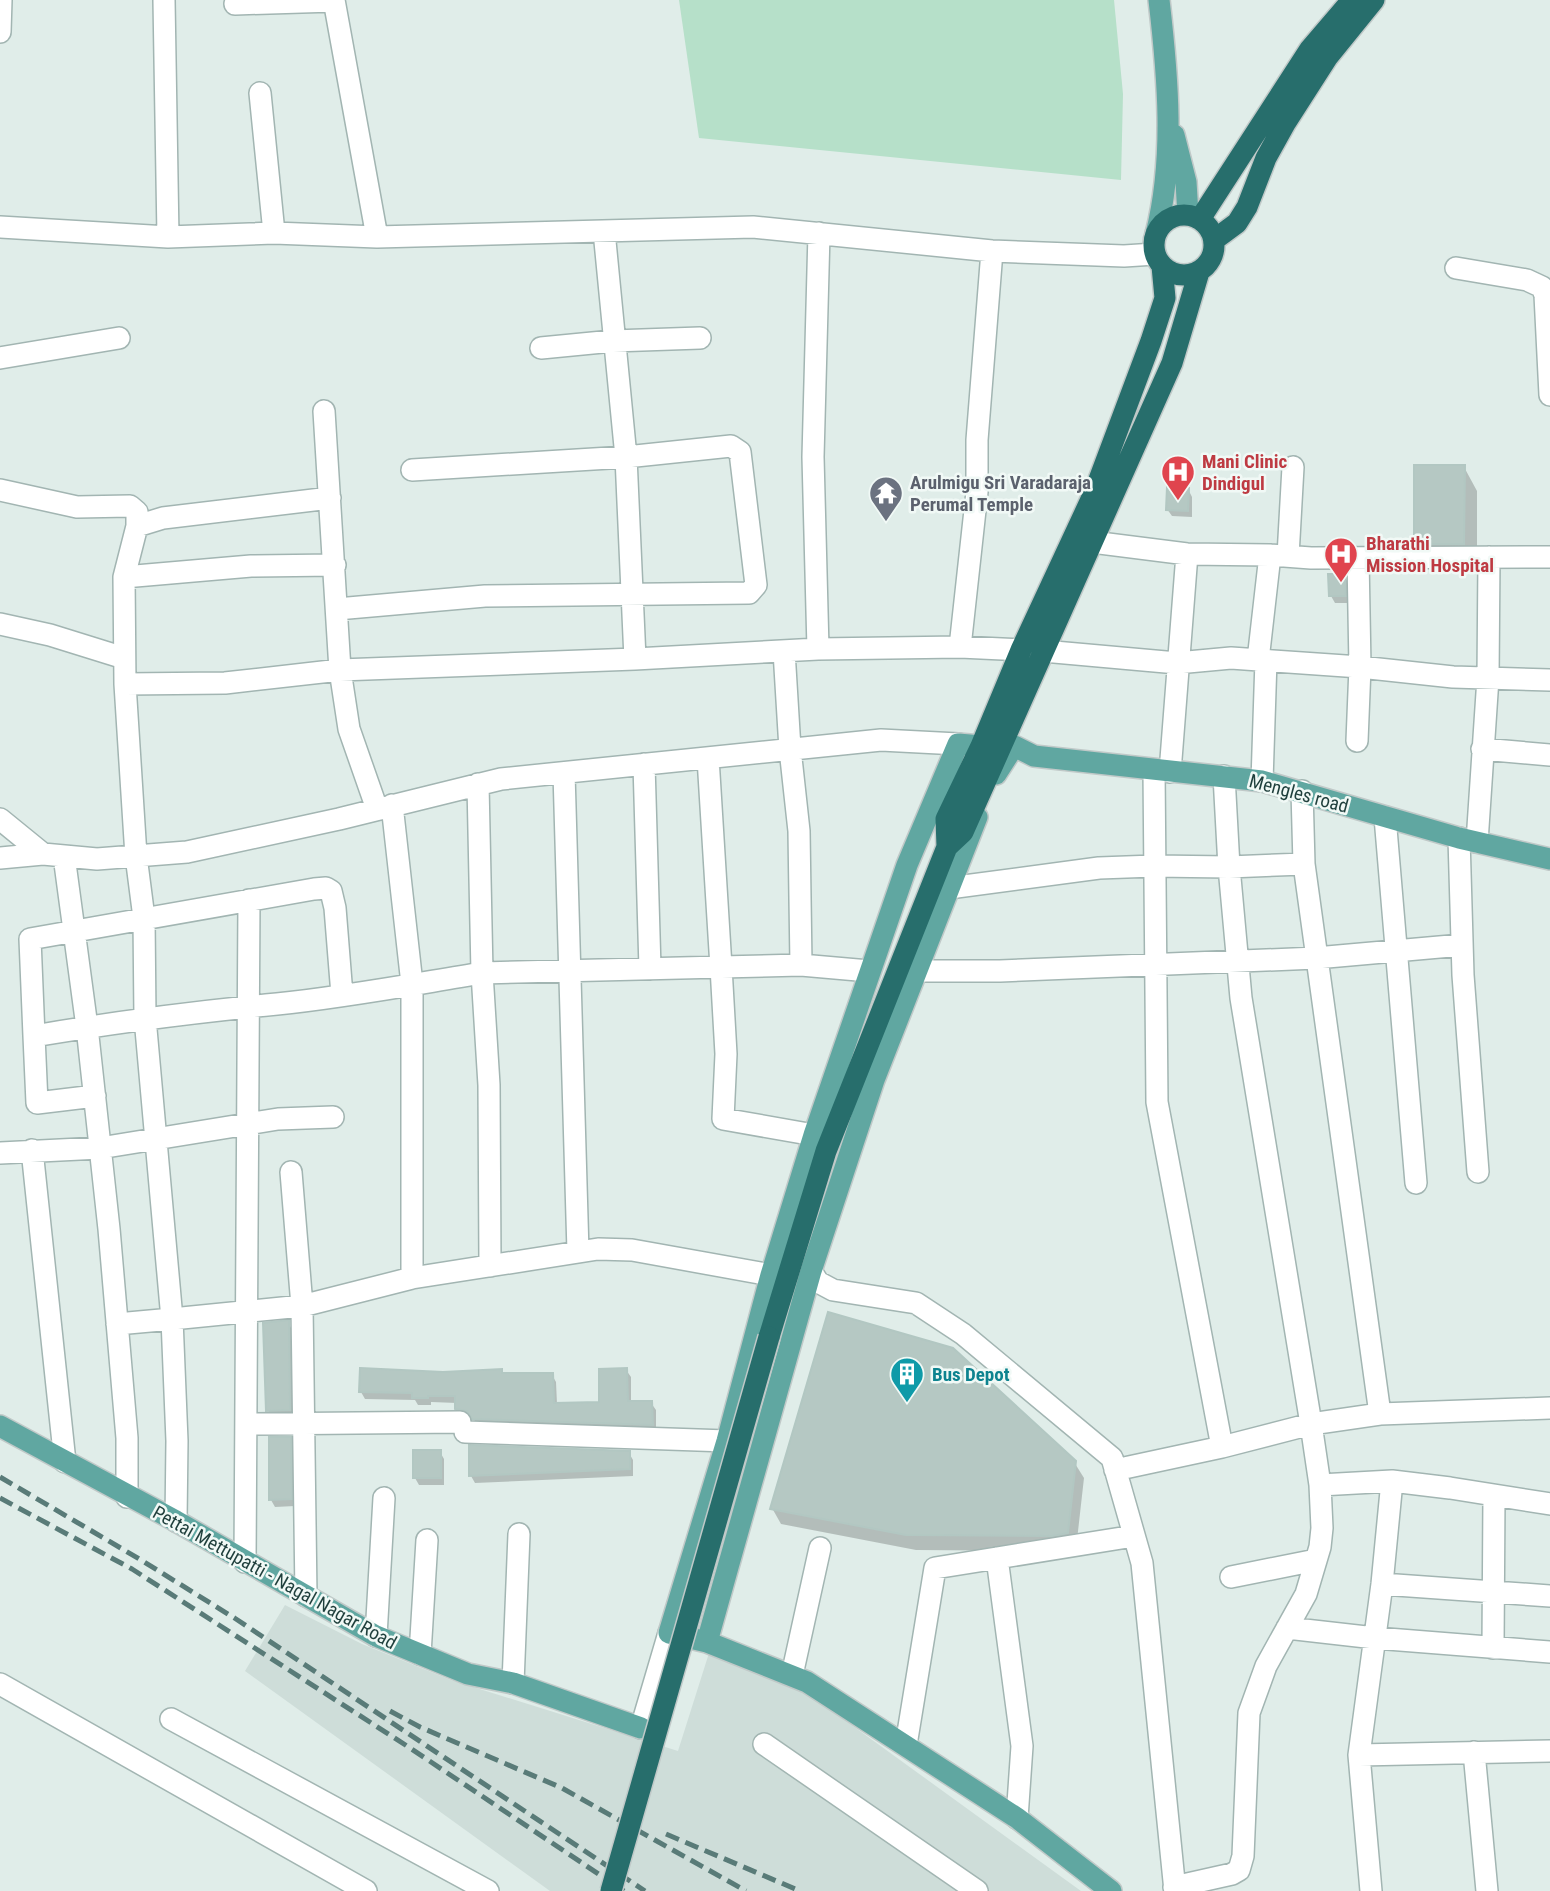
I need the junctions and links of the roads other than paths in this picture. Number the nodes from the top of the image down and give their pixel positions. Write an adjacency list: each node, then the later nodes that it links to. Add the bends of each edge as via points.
1 (1, 0): 8 (street)
2 (164, 0): 16 (street)
3 (334, 0): 7 (street); 17 (street)
4 (1159, 0): 10 (main road)
5 (1352, 0): 11 (highway, via 1310,49)
6 (1374, 0): 18 (highway, via 1327,58 1286,122 1237,223)
7 (235, 4)
8 (0, 32)
9 (260, 93): 14 (street)
10 (1169, 112): 11 (main road); 20 (main road)
11 (1194, 217): 18 (highway, via 1209,228); 20 (highway, via 1175,216 1162,224)
12 (0, 227): 16 (street)
13 (604, 231): 15 (street, via 753,227); 17 (street); 25 (street)
14 (274, 233): 16 (street); 17 (street)
15 (819, 233): 19 (street); 48 (street, via 813,457)
16 (168, 237)
17 (377, 237)
18 (1214, 240): 22 (highway, via 1214,252)
19 (992, 251): 20 (street, via 1124,256); 47 (street, via 977,492)
20 (1158, 251): 22 (highway, via 1173,274); 49 (highway, via 1165,299 1152,341 1094,493)
21 (1456, 268): 28 (street, via 1527,280 1542,287)
22 (1199, 272): 36 (highway, via 1172,363)
23 (119, 338): 27 (street)
24 (700, 338): 25 (street)
25 (613, 341): 26 (street); 30 (street)
26 (541, 348)
27 (0, 358)
28 (1550, 395)
29 (324, 411): 34 (street)
30 (626, 457): 32 (street); 44 (street); 44 (street, via 737,447 756,585 748,593)
31 (1293, 467): 38 (street)
32 (412, 470)
33 (0, 490): 35 (street, via 77,507 130,506 137,512)
34 (330, 498): 35 (street, via 163,518); 42 (street)
35 (137, 526): 43 (street)
36 (1092, 542): 37 (street); 51 (highway)
37 (1187, 554): 38 (street); 55 (street)
38 (1279, 555): 41 (street); 54 (street)
39 (1489, 557): 40 (street); 41 (street); 58 (street)
40 (1550, 557)
41 (1357, 558): 56 (street)
42 (335, 565): 43 (street, via 251,566); 45 (street)
43 (124, 577): 52 (street)
44 (633, 593): 45 (street, via 485,596); 53 (street)
45 (337, 609): 57 (street)
46 (0, 624): 52 (street)
47 (960, 647): 48 (street); 49 (street)
48 (818, 649): 50 (street)
49 (1021, 650): 63 (highway)
50 (784, 651): 53 (street); 65 (street)
51 (1043, 651): 55 (street); 64 (highway)
52 (124, 658): 60 (street)
53 (635, 659): 57 (street)
54 (1262, 660): 55 (street); 56 (street); 73 (street)
55 (1177, 663): 70 (street)
56 (1360, 667): 58 (street); 61 (street)
57 (340, 670): 60 (street, via 225,683); 76 (street, via 349,729)
58 (1488, 678): 59 (street); 66 (street)
59 (1550, 680)
60 (125, 684): 83 (street)
61 (1357, 741)
62 (958, 744): 63 (main road); 65 (street, via 881,740); 102 (main road)
63 (981, 746): 80 (highway, via 946,819)
64 (1008, 746): 70 (main road, Mengles road, via 1034,756); 80 (highway, via 963,832); 89 (main road)
65 (790, 749): 68 (street); 98 (street, via 799,831)
66 (1482, 749): 67 (street); 79 (street)
67 (1550, 755)
68 (708, 758): 69 (street); 99 (street)
69 (644, 764): 71 (street); 100 (street)
70 (1162, 771): 72 (main road, Mengles road); 87 (street)
71 (564, 773): 74 (street); 101 (street)
72 (1224, 776): 73 (main road, Mengles road); 88 (street)
73 (1262, 781): 75 (main road, Mengles road)
74 (478, 784): 76 (street); 104 (street)
75 (1302, 791): 77 (main road, Mengles road); 86 (street)
76 (385, 807): 83 (street, via 187,852); 105 (street)
77 (1385, 817): 79 (main road, Mengles road); 94 (street)
78 (0, 819): 81 (street)
79 (1468, 840): 85 (main road, Mengles road); 93 (street)
80 (947, 846): 89 (highway)
81 (43, 854): 82 (street); 84 (street)
82 (64, 856): 83 (street); 92 (street)
83 (136, 856): 91 (street)
84 (0, 858)
85 (1550, 859)
86 (1304, 864): 88 (street); 95 (street)
87 (1154, 866): 88 (street); 89 (street); 97 (street)
88 (1229, 867): 96 (street)
89 (943, 881): 103 (main road); 184 (highway, bridge, via 826,1151)
90 (249, 900): 91 (street); 106 (street, via 314,889 331,891); 107 (street)
91 (144, 918): 92 (street); 108 (street)
92 (73, 930): 109 (street); 110 (street, via 30,939)
93 (1462, 945): 94 (street); 120 (street)
94 (1396, 953): 95 (street); 121 (street)
95 (1316, 958): 96 (street); 134 (street)
96 (1238, 960): 97 (street); 137 (street, via 1256,1099)
97 (1155, 964): 103 (street); 140 (street, via 1157,1102)
98 (802, 965): 99 (street); 102 (street)
99 (721, 967): 100 (street); 114 (street, via 726,1054 723,1119)
100 (650, 969): 101 (street)
101 (570, 970): 104 (street); 122 (street)
102 (869, 971): 114 (main road)
103 (917, 971): 124 (main road, via 874,1080)
104 (482, 973): 105 (street); 123 (street, via 489,1085)
105 (412, 984): 106 (street); 126 (street)
106 (342, 995): 107 (street)
107 (249, 1005): 108 (street); 113 (street)
108 (145, 1018): 109 (street); 115 (street)
109 (87, 1027): 110 (street); 111 (street)
110 (34, 1035): 111 (street, via 37,1102)
111 (95, 1096): 116 (street)
112 (332, 1117): 113 (street)
113 (249, 1123): 115 (street); 128 (street)
114 (814, 1135): 125 (main road)
115 (158, 1139): 116 (street); 129 (street)
116 (100, 1148): 117 (street); 130 (street)
117 (32, 1150): 118 (street); 141 (street)
118 (0, 1153)
119 (291, 1172): 127 (street)
120 (1478, 1172)
121 (1416, 1183)
122 (578, 1252): 123 (street); 125 (street, via 632,1250)
123 (490, 1266): 126 (street)
124 (811, 1271): 132 (main road); 142 (street, via 818,1282 833,1290 916,1303 962,1334 1112,1458)
125 (771, 1275): 131 (main road)
126 (412, 1278): 127 (street)
127 (302, 1306): 128 (street); 135 (street)
128 (248, 1310): 129 (street); 136 (street)
129 (173, 1319): 130 (street); 149 (street)
130 (117, 1324): 146 (street)
131 (747, 1366): 132 (main road); 139 (main road)
132 (781, 1376): 166 (main road)
133 (1550, 1408): 134 (street)
134 (1380, 1414): 137 (street)
135 (304, 1423): 136 (street); 139 (street); 160 (street)
136 (247, 1424): 156 (street)
137 (1311, 1424): 140 (street); 144 (street)
138 (0, 1426): 141 (main road, Pettai Mettupatti - Nagal Nagar Road)
139 (727, 1441): 163 (main road)
140 (1222, 1447): 142 (street)
141 (65, 1462): 146 (main road, Pettai Mettupatti - Nagal Nagar Road)
142 (1115, 1470): 151 (street)
143 (1392, 1481): 144 (street); 145 (street); 158 (street)
144 (1320, 1485): 155 (street, via 1322,1528)
145 (1494, 1496): 148 (street); 159 (street)
146 (127, 1497): 149 (main road, Pettai Mettupatti - Nagal Nagar Road)
147 (384, 1498): 164 (street)
148 (1550, 1504)
149 (176, 1521): 156 (main road, Pettai Mettupatti - Nagal Nagar Road)
150 (519, 1534): 171 (street)
151 (1134, 1536): 154 (street); 181 (street, via 1142,1563)
152 (427, 1540): 169 (street)
153 (820, 1548): 170 (street)
154 (997, 1558): 176 (street, via 935,1568); 180 (street, via 1022,1746)
155 (1316, 1560): 157 (street); 162 (street, via 1306,1594)
156 (245, 1562): 160 (main road, Pettai Mettupatti - Nagal Nagar Road)
157 (1231, 1577)
158 (1382, 1584): 159 (street); 165 (street)
159 (1495, 1593): 161 (street); 167 (street)
160 (306, 1596): 164 (main road, Pettai Mettupatti - Nagal Nagar Road)
161 (1550, 1596)
162 (1287, 1628): 165 (street); 181 (street, via 1248,1713 1239,1870)
163 (669, 1633): 166 (main road); 174 (street)
164 (376, 1636): 169 (main road, Pettai Mettupatti - Nagal Nagar Road)
165 (1375, 1638): 167 (street); 179 (street)
166 (708, 1642): 170 (main road)
167 (1493, 1648): 168 (street)
168 (1550, 1652)
169 (420, 1654): 171 (main road, Pettai Mettupatti - Nagal Nagar Road, via 468,1674)
170 (792, 1675): 176 (main road)
171 (513, 1683): 174 (main road, Pettai Mettupatti - Nagal Nagar Road)
172 (0, 1685): 182 (street)
173 (170, 1719): 183 (street)
174 (641, 1728)
175 (764, 1744): 185 (street)
176 (906, 1745): 180 (main road)
177 (1550, 1751): 178 (street)
178 (1474, 1752): 179 (street); 188 (street)
179 (1359, 1755): 187 (street)
180 (1017, 1818): 186 (main road)
181 (1175, 1889)
182 (366, 1891)
183 (488, 1891)
184 (611, 1891)
185 (977, 1891)
186 (1111, 1891)
187 (1371, 1891)
188 (1487, 1891)

